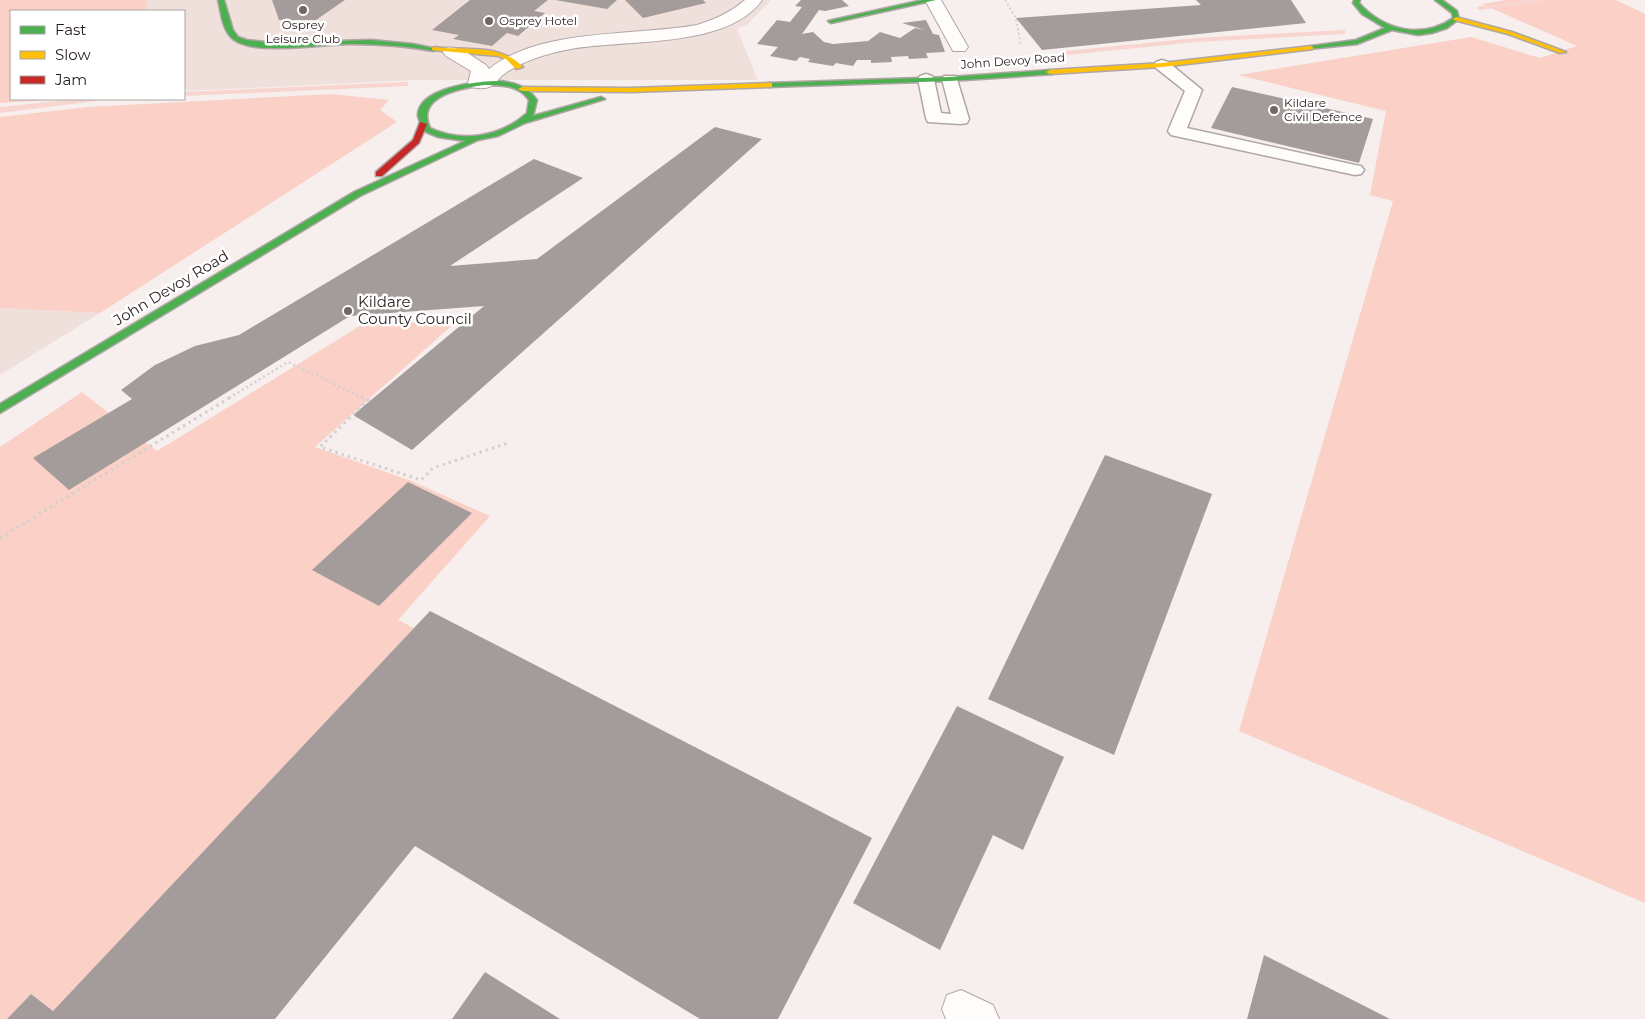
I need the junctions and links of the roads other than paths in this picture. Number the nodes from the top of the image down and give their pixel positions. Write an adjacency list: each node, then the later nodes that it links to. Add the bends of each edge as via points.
1 (221, 0): 10 (street, via 230,32 238,40 271,46 350,42 412,45)
2 (754, 0): 12 (street, via 724,23 678,34 586,41)
3 (933, 0): 7 (street); 9 (street)
4 (1357, 0): 8 (street, via 1358,9 1365,16)
5 (1438, 0): 6 (street, via 1455,12)
6 (1456, 19): 8 (street, via 1454,24 1435,31); 11 (street, via 1498,28)
7 (831, 21)
8 (1392, 28): 13 (street, John Devoy Road, via 1357,42)
9 (959, 47)
10 (452, 52): 12 (street, via 492,52); 16 (street, via 480,69)
11 (1562, 52)
12 (519, 63): 16 (street, via 502,68); 17 (street)
13 (1162, 65): 15 (street, John Devoy Road); 22 (lane, via 1194,90 1177,131)
14 (926, 79): 15 (street, John Devoy Road); 15 (lane, via 934,118 961,119); 18 (street, John Devoy Road)
15 (950, 79)
16 (480, 83): 17 (street, John Devoy Road); 20 (street, John Devoy Road, via 437,96 426,105 422,114)
17 (516, 87): 18 (street, John Devoy Road); 19 (street, via 530,95 534,104)
18 (631, 90): 19 (street, John Devoy Road)
19 (525, 121): 21 (street, John Devoy Road, via 512,130)
20 (423, 124): 21 (street, via 442,136); 23 (street, John Devoy Road, via 416,141)
21 (475, 139): 23 (street, John Devoy Road)
22 (1355, 170)
23 (357, 194): 24 (street, John Devoy Road)
24 (0, 409)

